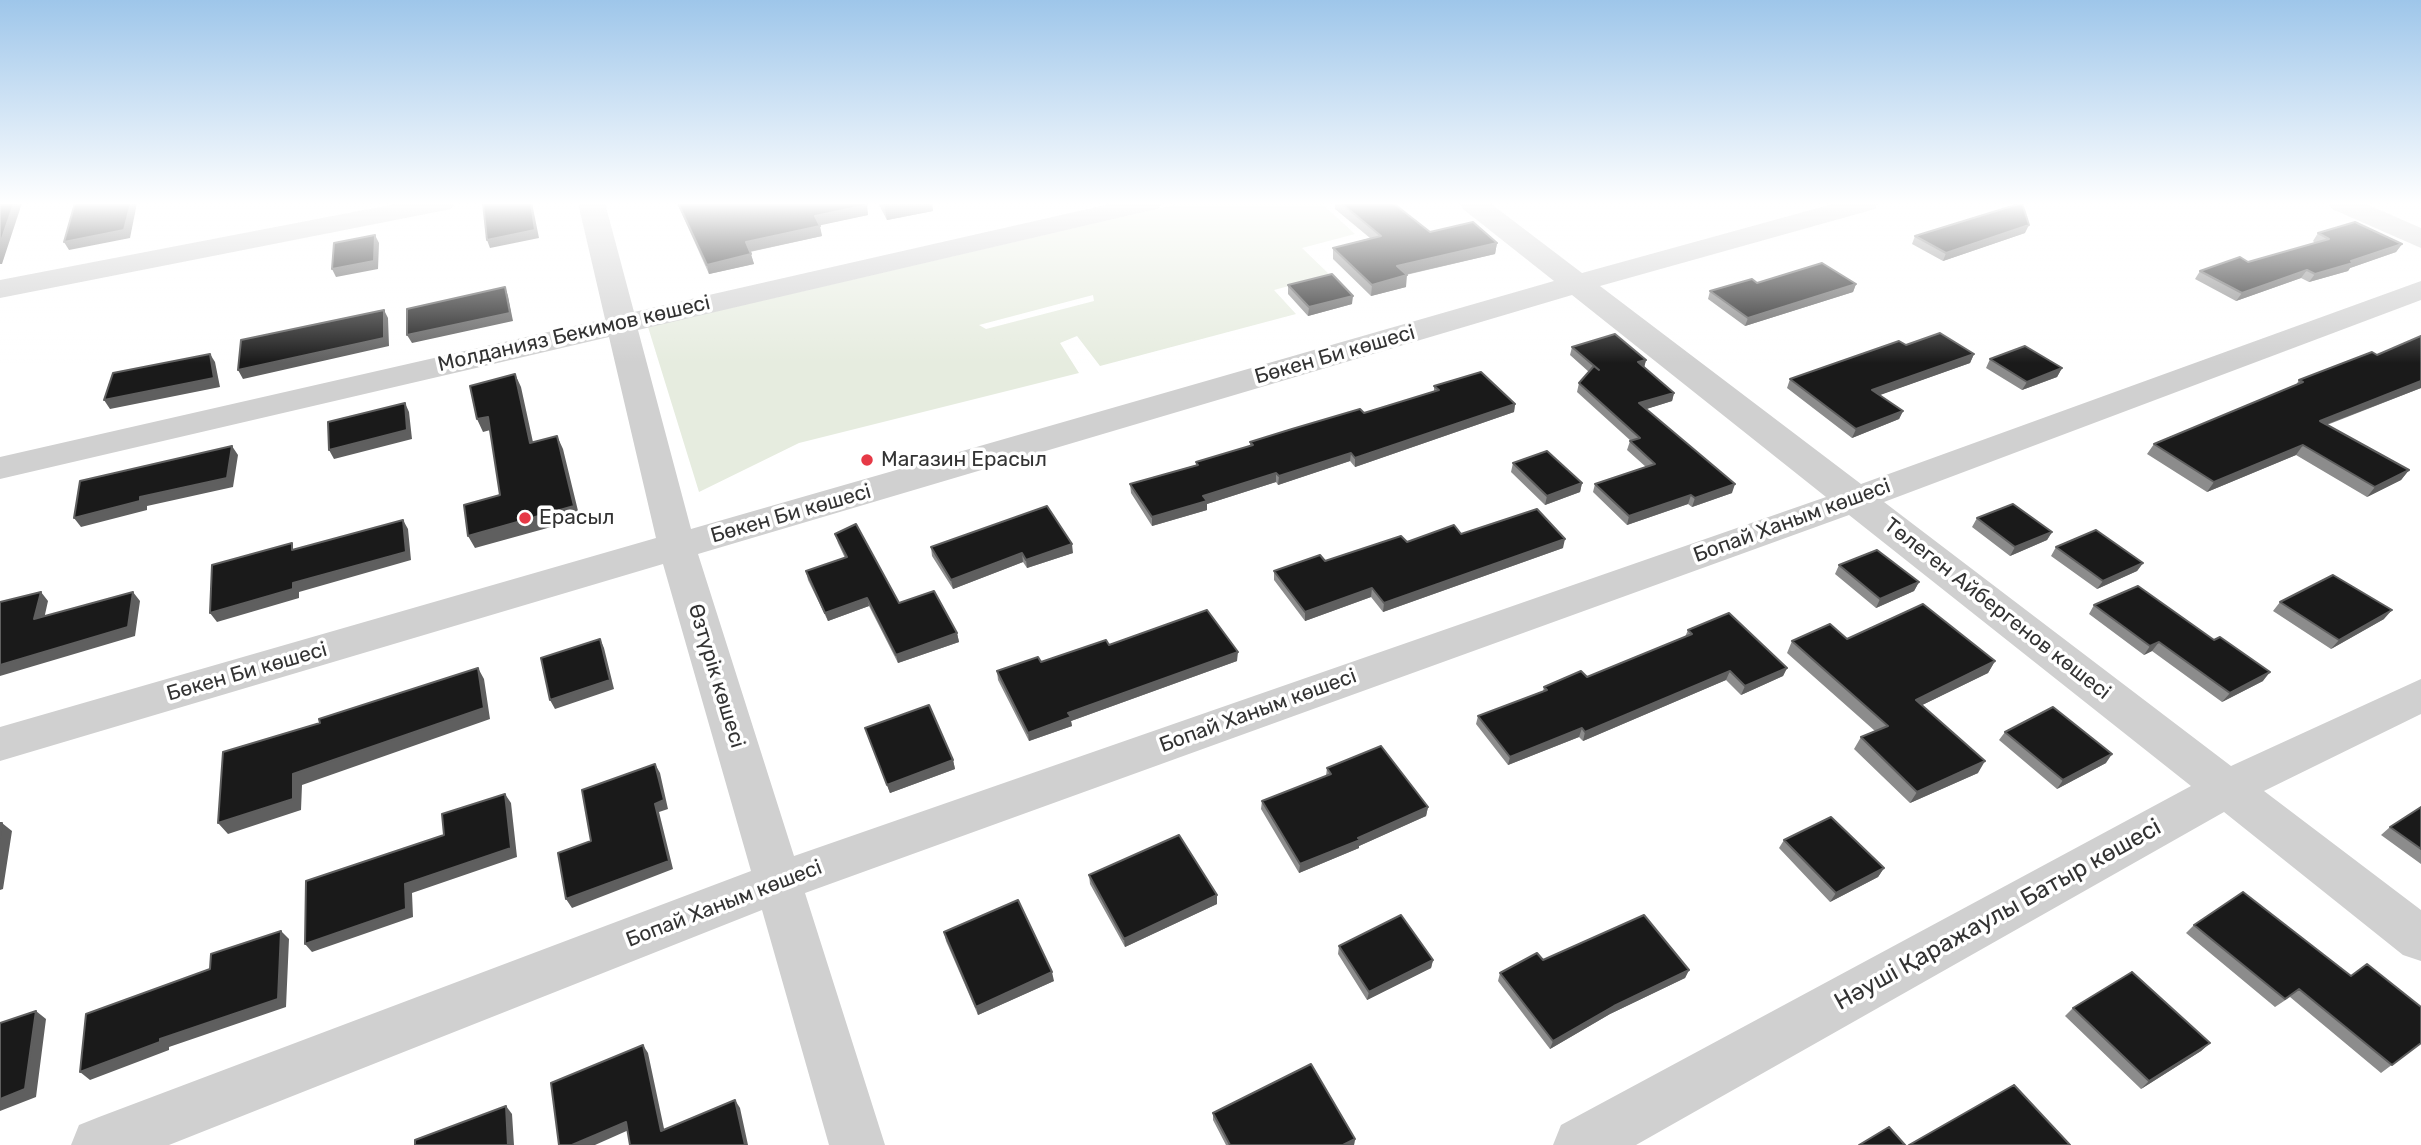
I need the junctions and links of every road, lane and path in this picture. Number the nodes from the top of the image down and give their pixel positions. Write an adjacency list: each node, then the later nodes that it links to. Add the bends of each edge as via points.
1 (167, 256): 7 (street)
2 (604, 256): 9 (street, Өзтүрік көшесі)
3 (913, 256): 9 (street, Молданияз Бекимов көшесі)
4 (1544, 256): 6 (street, Төлеген Айбергенов көшесі)
5 (1674, 256): 6 (street, Бөкен Би көшесі)
6 (1579, 283): 11 (street, Төлеген Айбергенов көшесі); 12 (street, Бөкен Би көшесі)
7 (0, 289)
8 (2421, 290): 11 (street, Бопай Ханым көшесі)
9 (621, 323): 10 (street, Молданияз Бекимов көшесі); 12 (street, Өзтүрік көшесі)
10 (0, 468)
11 (1856, 499): 15 (street, Төлеген Айбергенов көшесі); 16 (street, Бопай Ханым көшесі)
12 (677, 547): 14 (street, Бөкен Би көшесі); 16 (street, Өзтүрік көшесі)
13 (2421, 695): 15 (street, Нәуші Қаражаулы Батыр көшесі)
14 (0, 744)
15 (2227, 788): 17 (street, Төлеген Айбергенов көшесі); 20 (street, Нәуші Қаражаулы Батыр көшесі)
16 (778, 882): 18 (street, Бопай Ханым көшесі); 19 (street, Өзтүрік көшесі)
17 (2421, 939)
18 (99, 1145)
19 (857, 1145)
20 (1581, 1145)

